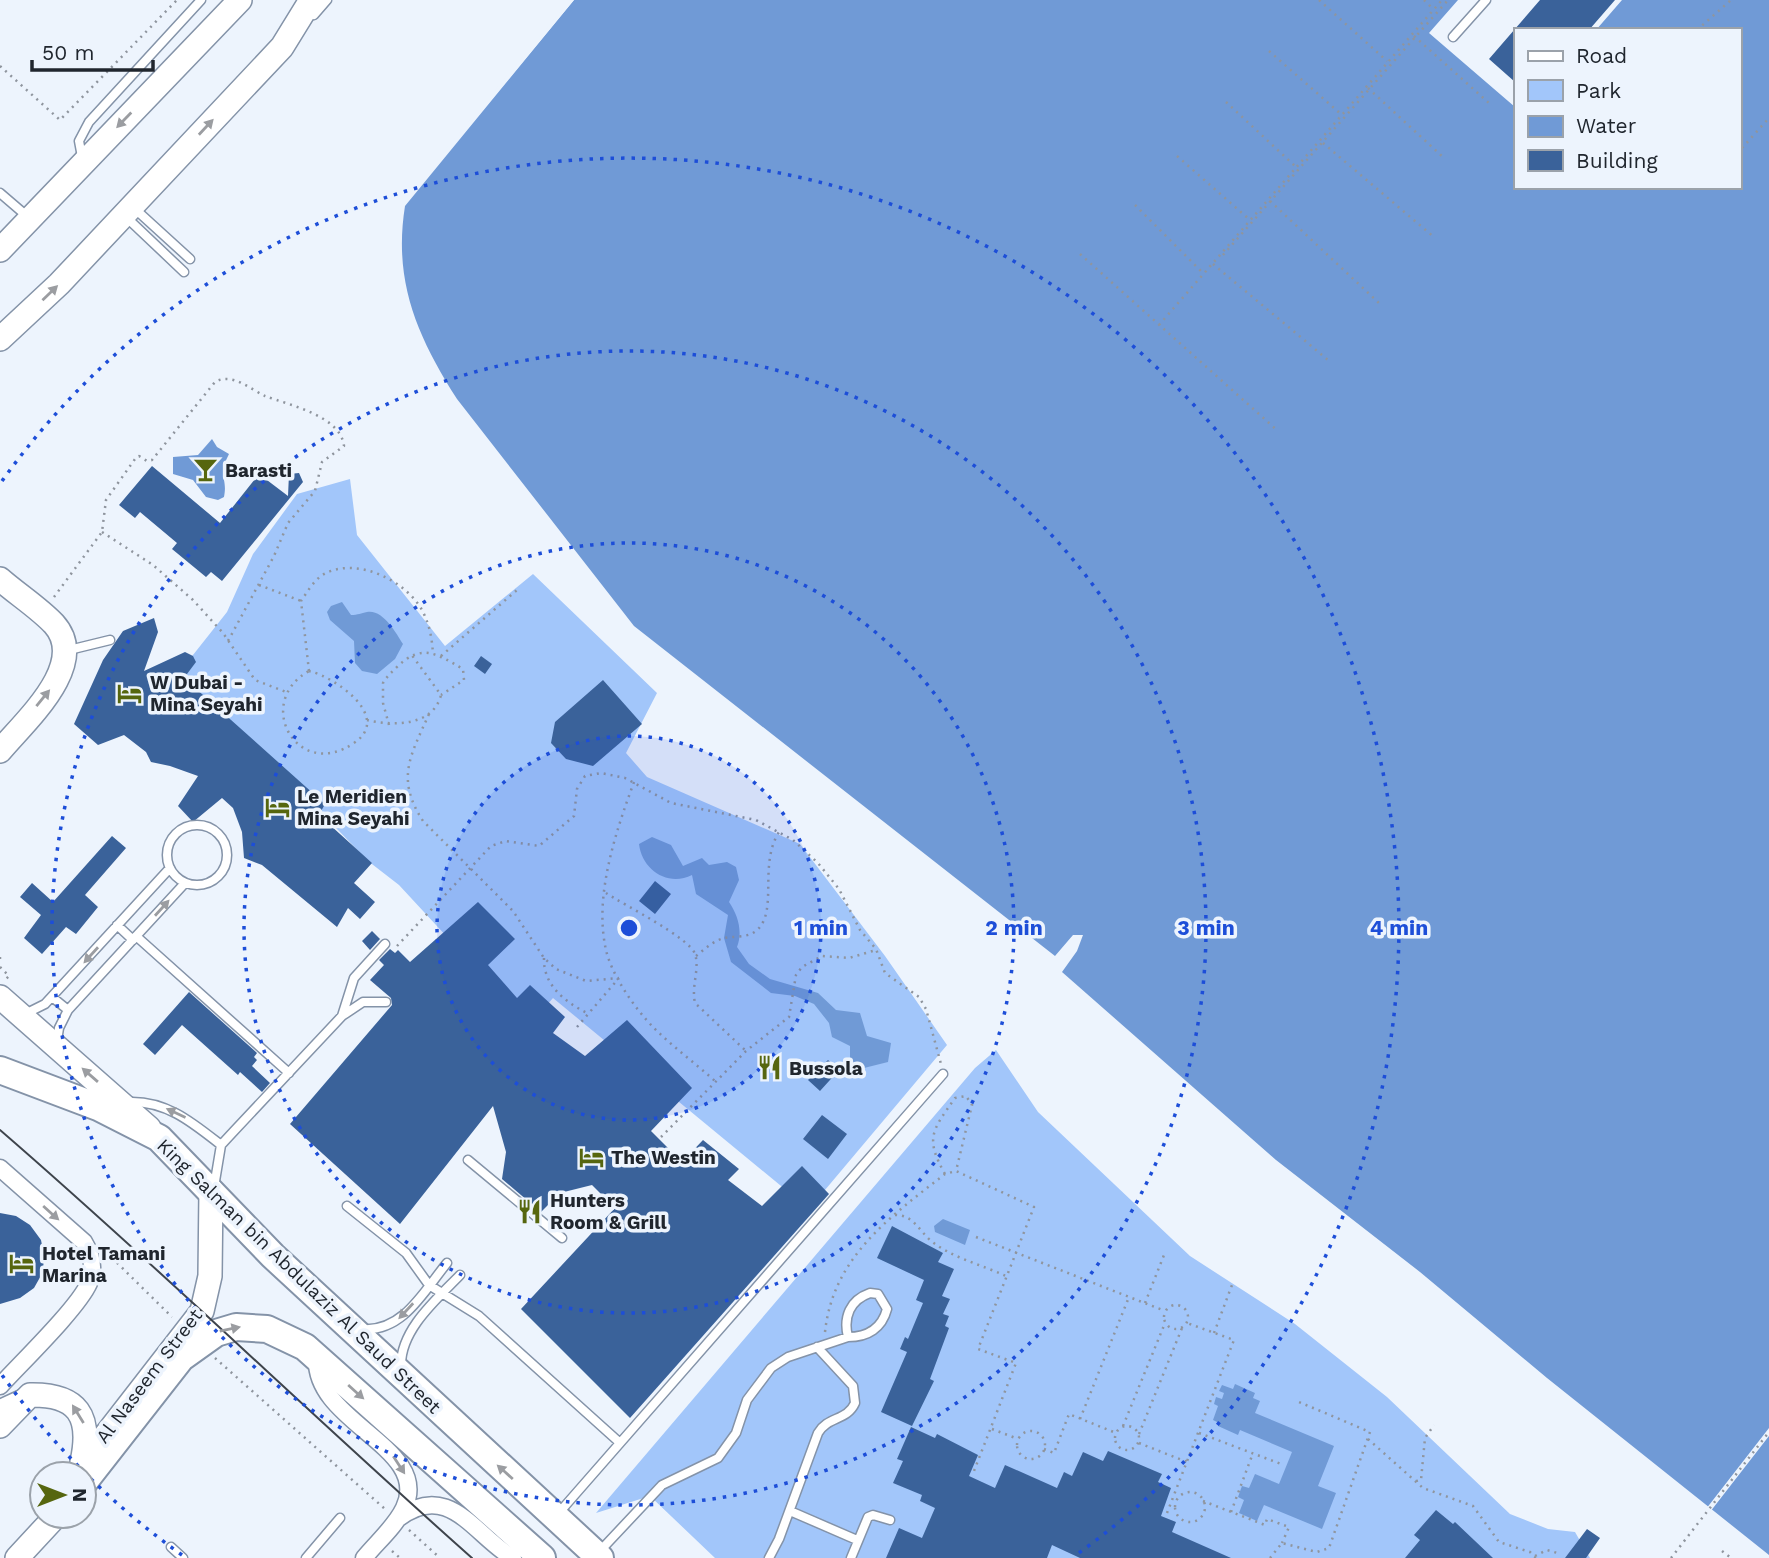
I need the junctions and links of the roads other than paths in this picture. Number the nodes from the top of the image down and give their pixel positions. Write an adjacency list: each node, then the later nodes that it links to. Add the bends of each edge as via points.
1 (201, 0): 8 (lane, via 89,122 79,141)
2 (240, 0): 8 (street, one-way to 8)
3 (311, 0): 7 (street)
4 (327, 0): 7 (lane)
5 (1486, 0): 6 (lane)
6 (1453, 37)
7 (282, 47): 10 (street, one-way to 7)
8 (83, 162): 11 (street)
9 (0, 193): 11 (lane)
10 (128, 210): 13 (lane); 14 (lane); 15 (street, one-way to 10)
11 (31, 219): 12 (street)
12 (0, 250)
13 (190, 259)
14 (184, 272)
15 (0, 339)
16 (5, 587): 18 (street, via 60,633)
17 (110, 640): 18 (lane)
18 (65, 651): 19 (street, one-way to 18, via 59,677)
19 (0, 751)
20 (170, 868): 21 (lane); 21 (lane, via 168,846 186,827 212,829 221,838 226,863 219,874 209,883); 22 (lane)
21 (185, 883): 23 (lane, one-way to 21)
22 (117, 925): 23 (lane); 26 (lane, one-way to 26)
23 (135, 938): 28 (lane); 33 (lane)
24 (385, 944): 30 (lane, via 354,978)
25 (2, 989): 29 (street)
26 (52, 998): 28 (lane); 29 (lane, via 37,1010)
27 (386, 1002): 30 (lane, via 363,1002)
28 (68, 1010): 31 (lane, via 59,1028)
29 (20, 1015): 31 (street)
30 (342, 1016): 33 (lane)
31 (58, 1047): 35 (street, one-way to 31)
32 (0, 1070): 36 (main road, King Salman bin Abdulaziz Al Saud Street, via 98,1107)
33 (289, 1073): 37 (lane)
34 (943, 1074): 56 (lane)
35 (122, 1103): 36 (street); 37 (lane, one-way to 35, via 173,1111 148,1103)
36 (159, 1138): 40 (main road, King Salman bin Abdulaziz Al Saud Street)
37 (221, 1146): 40 (lane)
38 (468, 1160): 42 (lane)
39 (0, 1168): 52 (street, one-way to 52, via 84,1242 92,1255 82,1295)
40 (215, 1195): 47 (main road, King Salman bin Abdulaziz Al Saud Street); 58 (street, Al Naseem Street, via 210,1276 202,1311)
41 (347, 1206): 45 (lane, via 406,1253)
42 (562, 1238)
43 (447, 1263): 45 (lane)
44 (460, 1275): 46 (lane)
45 (429, 1285): 46 (lane); 47 (lane, one-way to 47, via 395,1322 371,1330)
46 (441, 1295): 51 (lane, via 409,1335 402,1352); 56 (lane, via 479,1316)
47 (349, 1327): 51 (main road, King Salman bin Abdulaziz Al Saud Street)
48 (848, 1337): 48 (lane, via 866,1335 880,1325 887,1309 878,1294 870,1293 855,1302 846,1318); 49 (lane)
49 (821, 1346): 60 (lane, via 853,1386 855,1403 846,1416 830,1421 818,1433); 68 (lane, via 771,1368 747,1399 736,1433 718,1458 662,1485)
50 (311, 1352): 59 (main road, one-way to 50, via 181,1358 216,1333 236,1327 267,1329); 63 (street, one-way to 63, via 317,1379 328,1397 402,1468 407,1500); 74 (main road, one-way to 74)
51 (402, 1375): 62 (main road, King Salman bin Abdulaziz Al Saud Street, one-way to 51)
52 (0, 1386)
53 (30, 1395): 54 (street); 55 (street); 57 (street, one-way to 53, via 87,1439 78,1410 55,1394)
54 (0, 1408)
55 (0, 1426)
56 (620, 1442): 62 (lane)
57 (84, 1460)
58 (92, 1460)
59 (94, 1460)
60 (790, 1511): 66 (lane); 75 (lane)
61 (340, 1518): 71 (lane)
62 (555, 1518): 68 (main road, King Salman bin Abdulaziz Al Saud Street)
63 (397, 1520): 72 (street); 73 (street, via 409,1510 427,1505 450,1508)
64 (890, 1520): 66 (lane, via 873,1514 867,1517)
65 (43, 1530): 69 (street)
66 (857, 1539): 76 (lane)
67 (171, 1547): 70 (lane)
68 (598, 1556)
69 (17, 1558)
70 (183, 1558)
71 (306, 1558)
72 (364, 1558)
73 (513, 1558)
74 (542, 1558)
75 (769, 1558)
76 (851, 1558)

